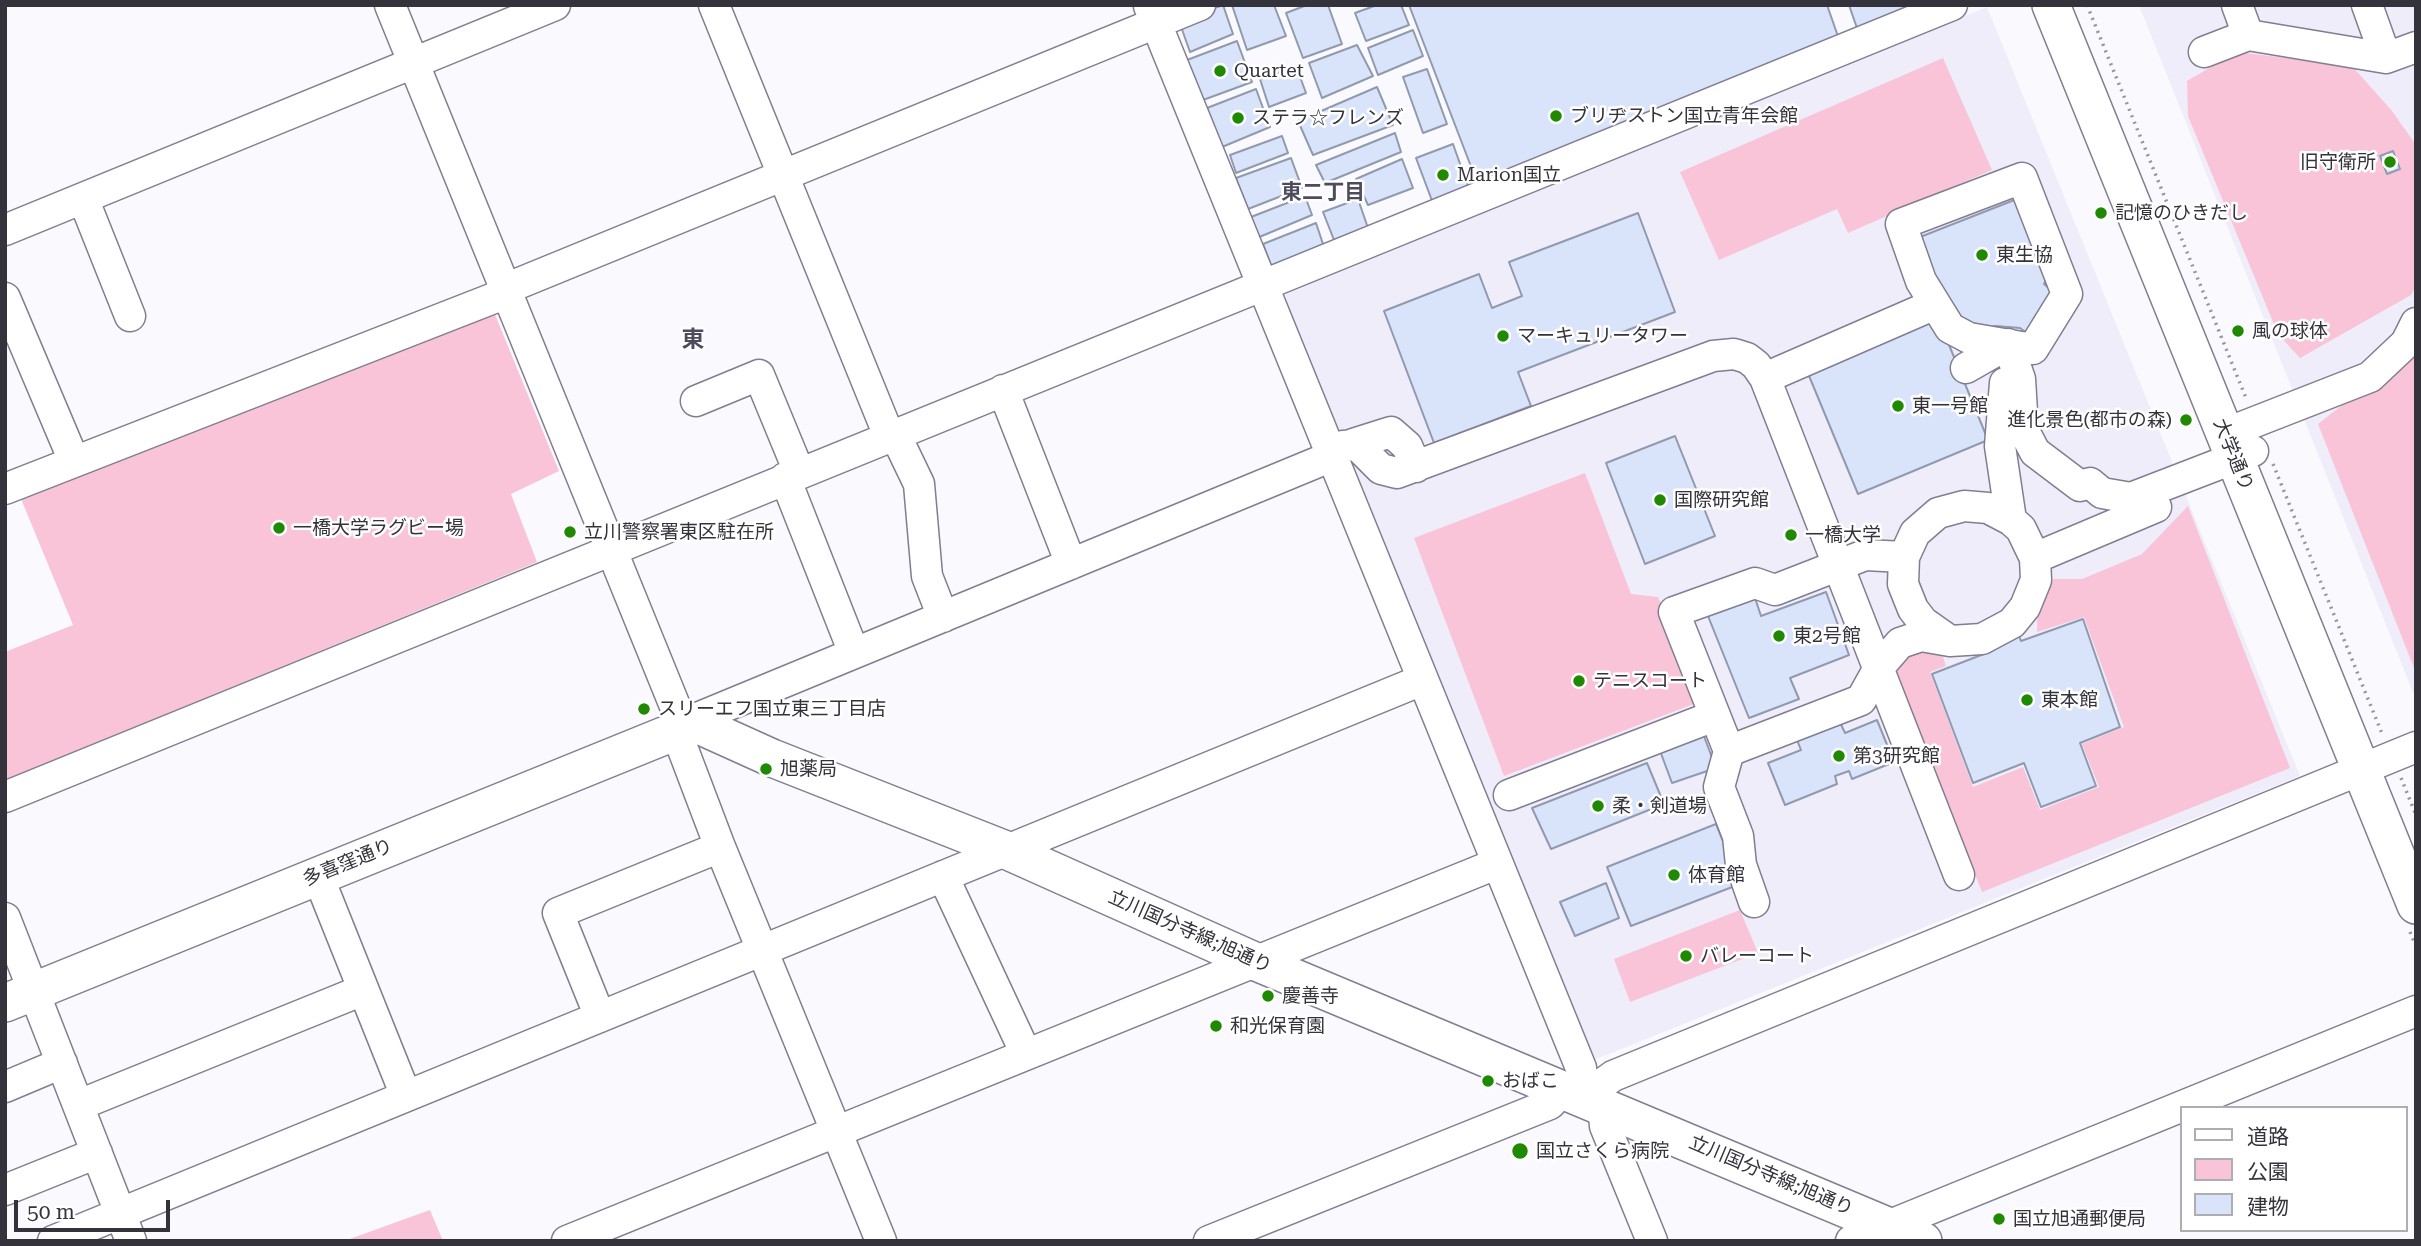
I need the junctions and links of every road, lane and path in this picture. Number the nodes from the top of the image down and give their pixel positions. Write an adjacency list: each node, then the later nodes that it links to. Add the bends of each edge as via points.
1 (390, 5): 16 (street)
2 (555, 5): 16 (street)
3 (714, 5): 17 (street)
4 (1199, 5): 11 (street)
5 (1952, 5): 20 (street)
6 (2051, 5): 32 (main road, 大学通り)
7 (2074, 5): 32 (main road, 大学通り)
8 (2087, 5): 32 (path)
9 (2237, 5): 12 (street)
10 (2367, 5): 15 (street)
11 (1152, 14): 17 (street); 20 (street)
12 (2248, 35): 14 (street); 15 (street)
13 (2416, 47): 15 (street)
14 (2204, 52)
15 (2386, 58)
16 (414, 63): 18 (street); 21 (street)
17 (783, 177): 21 (street); 31 (street)
18 (83, 198): 19 (street); 24 (street)
19 (5, 230)
20 (1264, 286): 29 (street); 33 (street)
21 (505, 289): 34 (street, via 494,298); 39 (street)
22 (5, 298): 34 (street)
23 (1933, 305): 26 (street, via 1950,328 1969,338); 26 (street, via 1901,224 2022,178 2067,293 2033,349); 28 (street)
24 (130, 316)
25 (2416, 323): 32 (street, via 2406,343 2370,377)
26 (2008, 344): 27 (street); 32 (street, via 2020,379 2023,429 2035,452 2080,486 2090,483 2102,494 2131,498); 38 (street, via 2000,446)
27 (1966, 368)
28 (1765, 378): 33 (street, via 1747,358 1713,356 1396,473 1381,469 1362,447); 40 (street)
29 (1003, 390): 31 (street); 43 (street)
30 (696, 401): 35 (street, via 759,375)
31 (892, 435): 35 (street); 44 (street, via 919,484 927,576)
32 (2247, 442): 52 (main road, 大学通り); 52 (path)
33 (1342, 449): 43 (street); 48 (street)
34 (74, 461): 36 (street)
35 (792, 475): 39 (street); 46 (street)
36 (5, 489)
37 (2156, 507): 42 (street)
38 (2011, 520): 41 (street, via 1976,506 1948,509 1925,522); 42 (street, via 2025,535)
39 (611, 550): 50 (street); 54 (street)
40 (1845, 554): 41 (street); 47 (street); 49 (street, via 1775,590 1755,583 1674,612)
41 (1904, 557): 45 (street, via 1903,584 1913,609)
42 (2035, 558): 45 (street, via 2036,580 2025,607 2012,623 1982,639)
43 (1071, 564): 44 (street)
44 (943, 617): 46 (street)
45 (1950, 641): 47 (street, via 1921,636 1900,643)
46 (854, 653): 50 (street)
47 (1880, 666): 51 (street, via 1861,700); 60 (street)
48 (1422, 680): 58 (street); 59 (street)
49 (1714, 716): 51 (street); 53 (street)
50 (683, 726): 56 (street); 58 (main road, 立川国分寺線;旭通り); 61 (main road, 多喜窪通り)
51 (1729, 751): 63 (street, via 1719,787 1738,836 1741,865)
52 (2387, 757): 55 (path); 57 (main road, 大学通り); 64 (main road, 大学通り); 76 (street, via 1626,1071)
53 (1509, 795)
54 (5, 797)
55 (2416, 815)
56 (720, 847): 66 (street); 71 (street, via 558,913)
57 (2416, 849)
58 (1006, 850): 62 (street); 67 (main road, 立川国分寺線;旭通り)
59 (1496, 864): 67 (street); 76 (street, via 1581,1068)
60 (1959, 875)
61 (318, 876): 68 (street); 69 (main road, 多喜窪通り)
62 (943, 876): 66 (street); 72 (street)
63 (1754, 902)
64 (2416, 905)
65 (5, 918): 69 (street)
66 (762, 951): 71 (street); 80 (street)
67 (1254, 961): 72 (street); 76 (main road, 立川国分寺線;旭通り)
68 (363, 990): 75 (street); 77 (street)
69 (20, 998): 73 (street)
70 (2416, 1011): 79 (street)
71 (600, 1017): 75 (street)
72 (1026, 1054): 80 (street)
73 (62, 1063): 74 (street); 77 (street)
74 (5, 1087)
75 (406, 1096): 83 (street)
76 (1583, 1097): 84 (main road, 立川国分寺線;旭通り); 89 (street, via 1550,1104); 90 (street, via 1605,1126)
77 (79, 1105): 81 (street)
78 (2180, 1106): 84 (street)
79 (2181, 1106)
80 (837, 1130): 87 (street); 88 (street)
81 (97, 1153): 82 (street); 83 (street)
82 (5, 1190)
83 (121, 1213): 85 (street); 86 (street)
84 (1887, 1225): 91 (street); 92 (main road, 立川国分寺線;旭通り)
85 (53, 1241)
86 (131, 1241)
87 (567, 1241)
88 (881, 1241)
89 (1209, 1241)
90 (1652, 1241)
91 (1851, 1241)
92 (1923, 1241)

